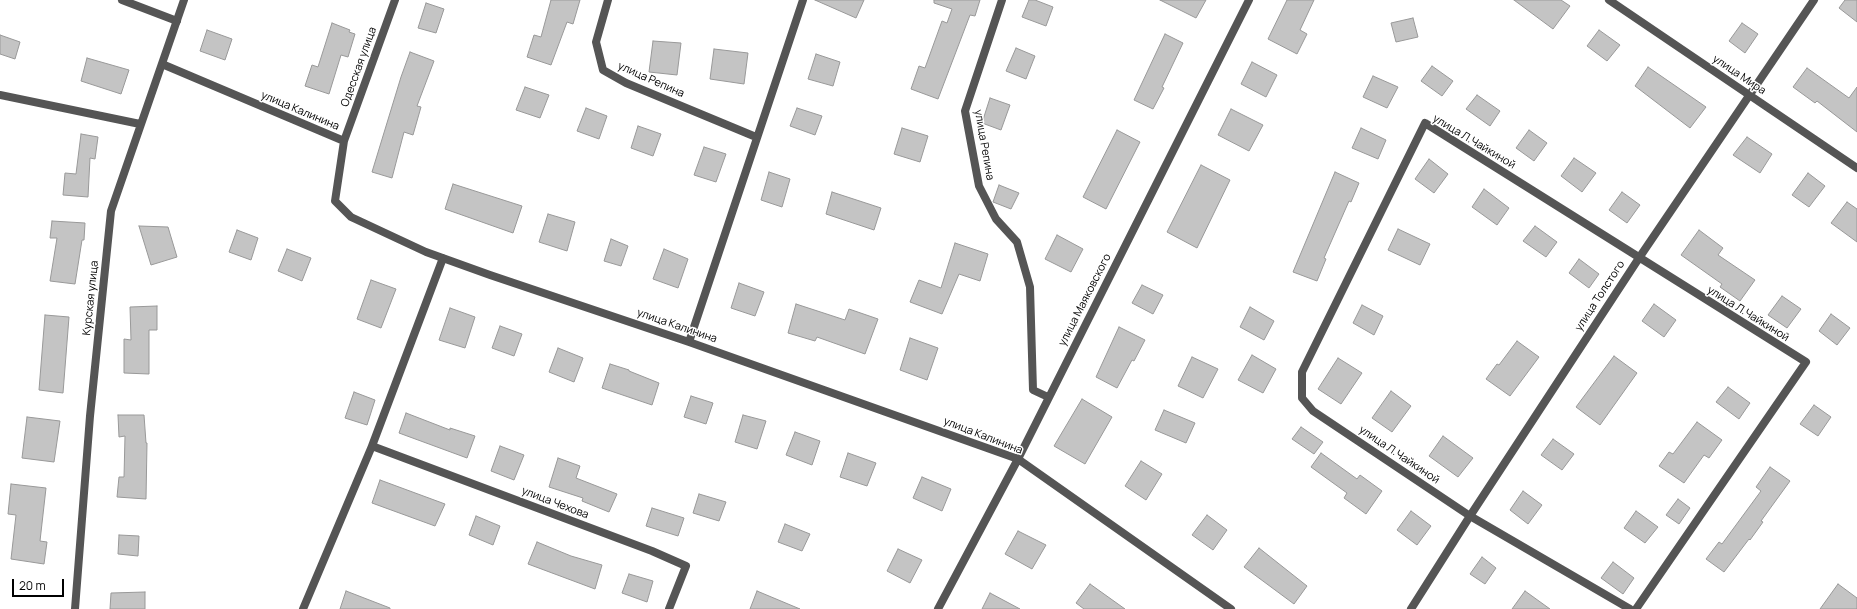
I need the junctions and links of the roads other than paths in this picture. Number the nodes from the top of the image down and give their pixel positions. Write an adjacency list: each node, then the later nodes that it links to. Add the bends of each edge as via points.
1 (122, 0): 10 (street)
2 (184, 0): 10 (street, Курская улица)
3 (395, 0): 16 (street, Одесская улица)
4 (608, 0): 15 (street, улица Репина, via 596,42 603,70 626,83)
5 (803, 0): 15 (street)
6 (1002, 0): 21 (street, улица Репина, via 965,111 979,186 996,219 1017,242 1030,287 1033,390)
7 (1249, 0): 21 (street, улица Маяковского)
8 (1609, 0): 13 (street, улица Мира)
9 (1814, 0): 13 (street, улица Толстого)
10 (176, 21): 11 (street, Курская улица)
11 (162, 64): 14 (street, Курская улица); 16 (street, улица Калинина)
12 (0, 95): 14 (street)
13 (1750, 95): 17 (street, улица Мира); 19 (street, улица Толстого)
14 (140, 124): 25 (street, Курская улица, via 111,211 91,408)
15 (756, 137): 20 (street)
16 (344, 141): 18 (street, улица Калинина, via 335,201 351,217)
17 (1857, 168)
18 (443, 258): 20 (street, улица Калинина); 22 (street)
19 (1638, 258): 24 (street, улица Толстого); 24 (street, улица Л.Чайкиной, via 1425,123 1302,372 1302,398 1314,411); 32 (street, улица Л.Чайкиной, via 1806,362)
20 (689, 342): 23 (street, улица Калинина)
21 (1048, 397): 23 (street, улица Маяковского)
22 (372, 446): 26 (street); 27 (street, улица Чехова, via 686,566)
23 (1018, 459): 28 (street, улица Маяковского); 29 (street, улица Калинина)
24 (1470, 516): 30 (street, улица Толстого); 31 (street, улица Л.Чайкиной)
25 (75, 609)
26 (303, 609)
27 (669, 609)
28 (938, 609)
29 (1231, 609)
30 (1412, 609)
31 (1630, 609)
32 (1636, 609)

